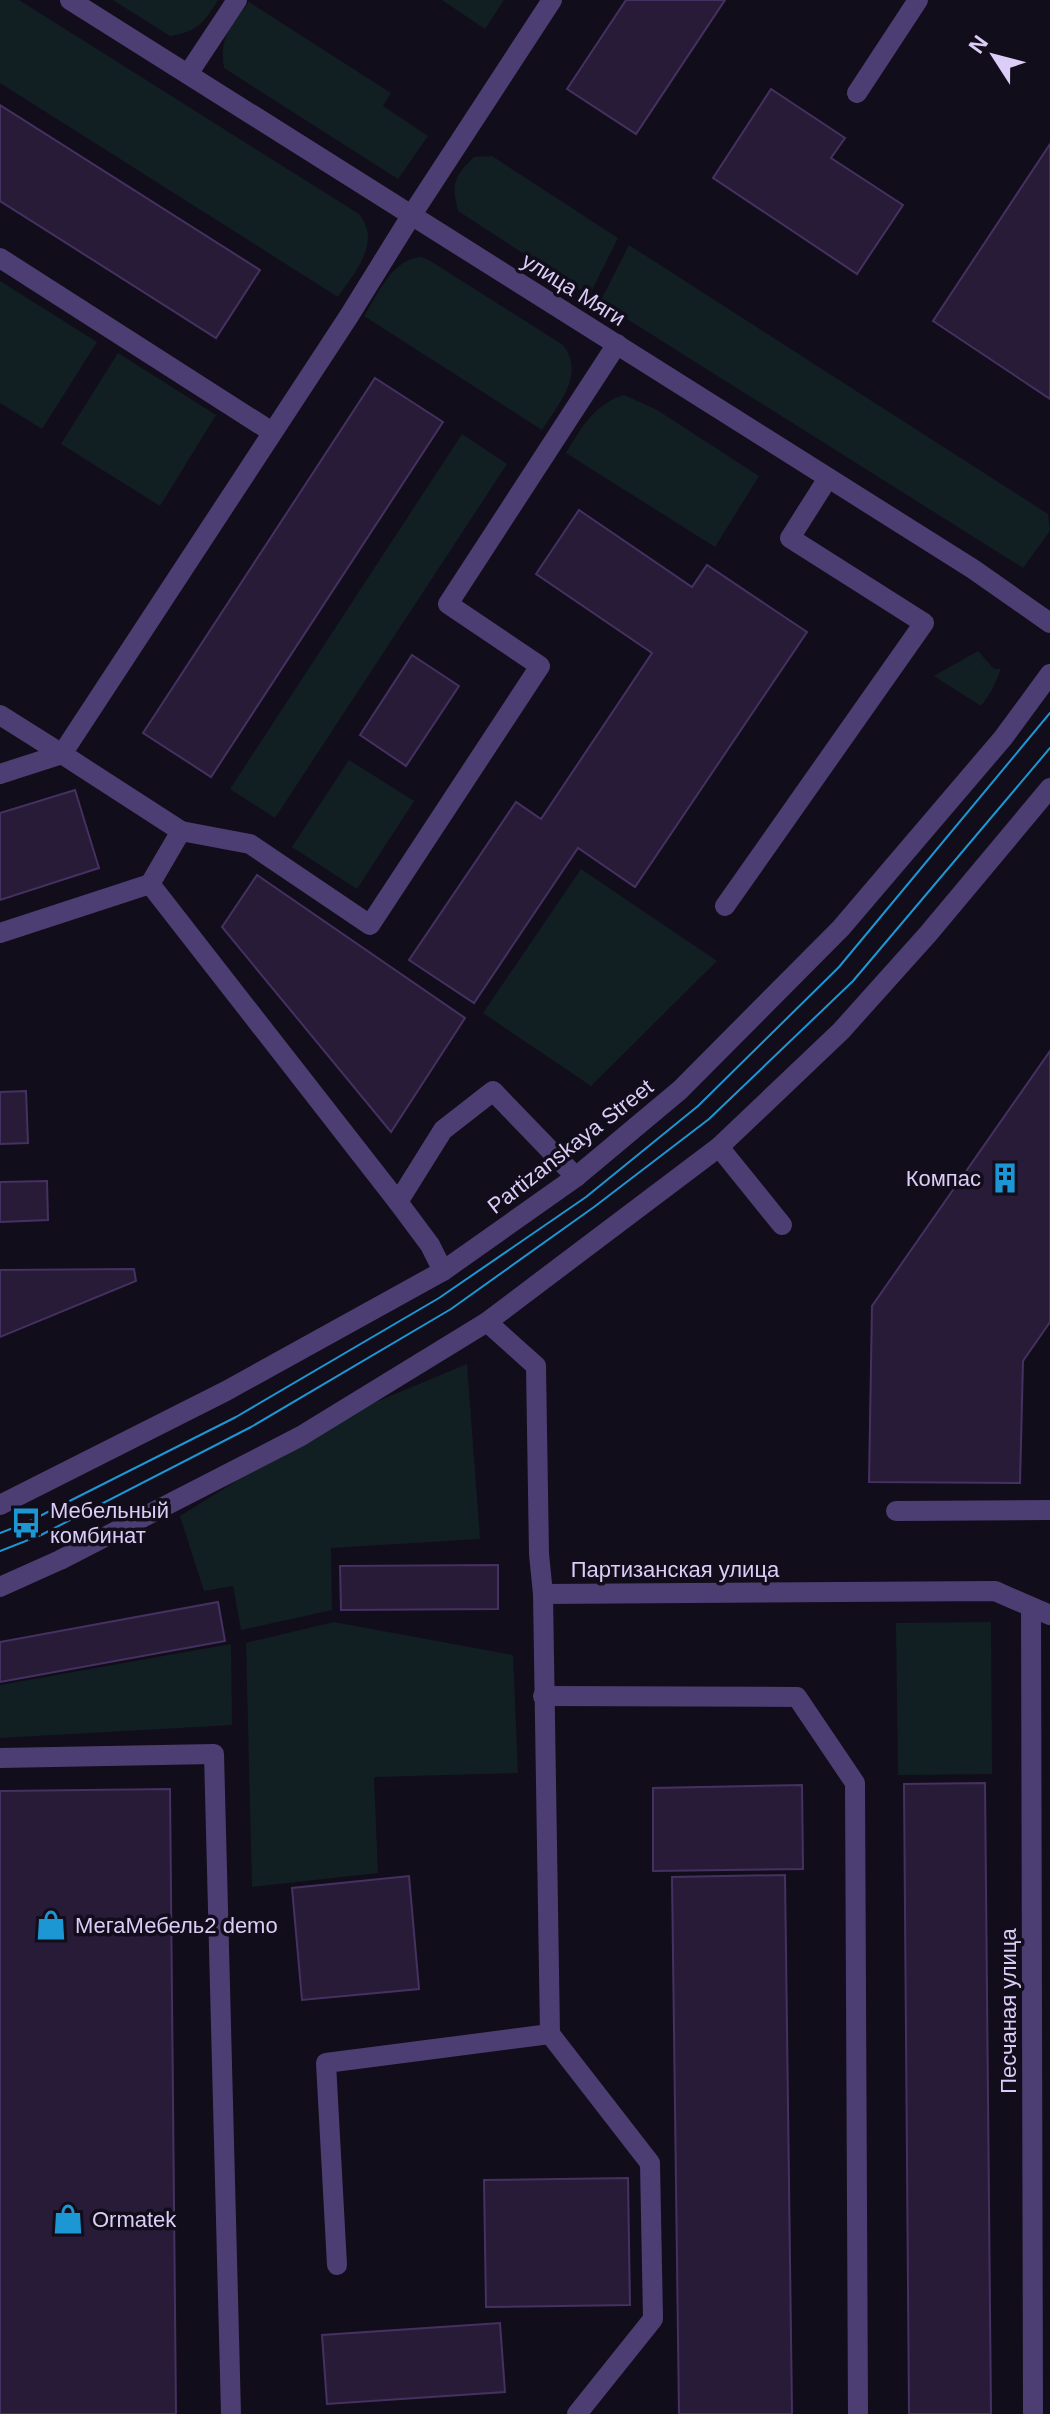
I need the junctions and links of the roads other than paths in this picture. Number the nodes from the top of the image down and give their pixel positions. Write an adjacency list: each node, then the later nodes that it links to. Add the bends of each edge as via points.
1 (70, 0): 5 (street, улица Мяги)
2 (237, 0): 5 (street)
3 (552, 0): 7 (street)
4 (918, 0): 6 (street)
5 (188, 74): 7 (street, улица Мяги)
6 (857, 93)
7 (411, 216): 9 (street, улица Мяги); 10 (street)
8 (0, 258): 10 (street)
9 (617, 344): 11 (street, улица Мяги); 18 (street, via 448,604 540,666 370,925 250,844)
10 (272, 432): 15 (street)
11 (828, 478): 12 (street, улица Мяги); 20 (street, via 790,538 924,623)
12 (1050, 623)
13 (1050, 674): 23 (street, Partizanskaya Street, via 1003,738 841,928 680,1090)
14 (0, 715): 15 (street)
15 (62, 754): 16 (street); 18 (street)
16 (0, 774)
17 (1050, 788): 22 (street, via 841,1031)
18 (181, 831): 19 (street)
19 (150, 884): 21 (street); 24 (street)
20 (725, 906)
21 (0, 933)
22 (719, 1147): 25 (street); 27 (street)
23 (576, 1177): 24 (street, via 493,1091 443,1130); 26 (street, Partizanskaya Street)
24 (398, 1202): 26 (street)
25 (782, 1225)
26 (443, 1271): 28 (street, Partizanskaya Street, via 226,1391)
27 (487, 1322): 31 (street, via 301,1436); 32 (street, Партизанская улица, via 536,1366)
28 (0, 1505)
29 (1050, 1510): 30 (street)
30 (896, 1511)
31 (0, 1587)
32 (543, 1594): 33 (street, Партизанская улица, via 995,1591); 34 (street)
33 (1041, 1611): 41 (street, Песчаная улица)
34 (543, 1696): 36 (street); 40 (street, via 797,1697 855,1783)
35 (0, 1758): 38 (street, via 214,1754)
36 (550, 2034): 37 (street, via 326,2063); 39 (street, via 650,2163 653,2319)
37 (337, 2265)
38 (231, 2414)
39 (577, 2414)
40 (858, 2414)
41 (1033, 2414)

